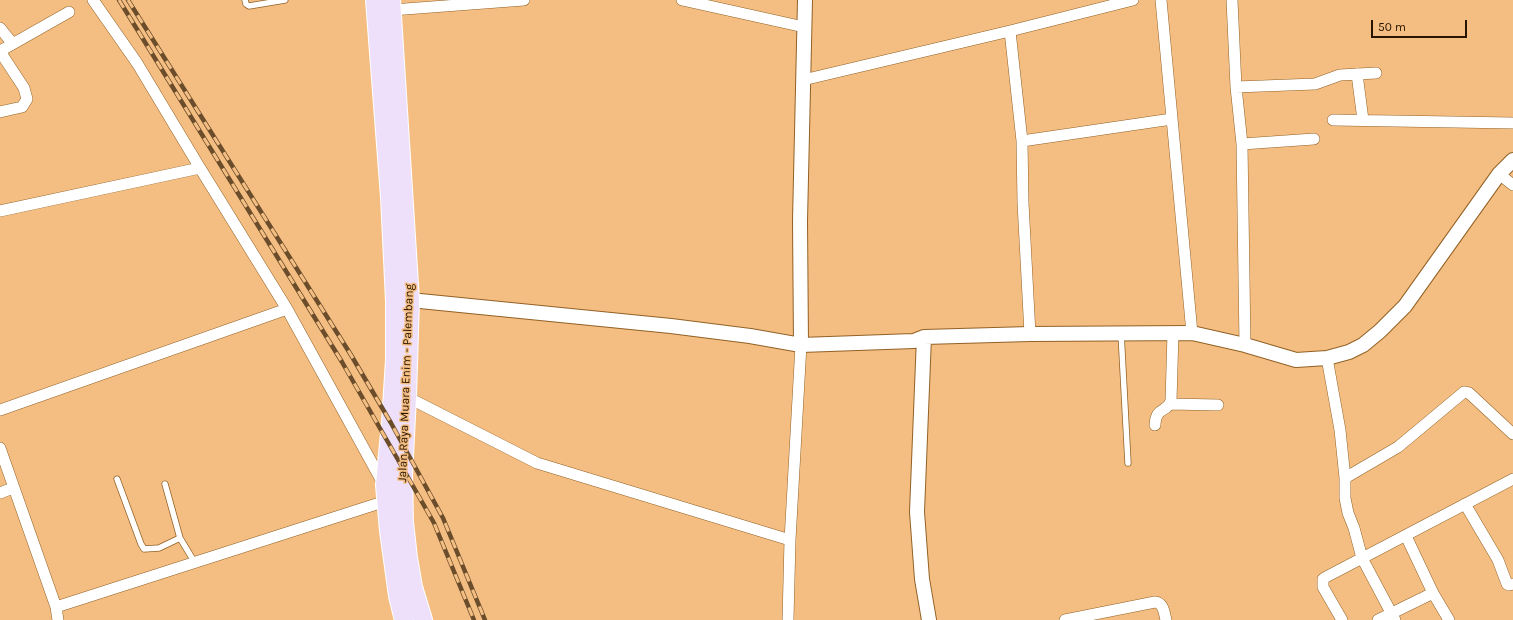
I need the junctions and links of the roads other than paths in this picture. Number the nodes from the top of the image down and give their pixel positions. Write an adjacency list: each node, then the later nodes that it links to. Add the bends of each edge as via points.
1 (93, 0): 30 (street, via 137,63)
2 (245, 0): 3 (lane, via 249,6)
3 (285, 0)
4 (375, 0): 58 (main road, Jalan Raya Muara Enim - Palembang, via 395,301 394,368)
5 (524, 0): 11 (street)
6 (682, 0): 13 (street)
7 (805, 0): 13 (street)
8 (1133, 0): 15 (street)
9 (1161, 0): 22 (street)
10 (1232, 0): 20 (street)
11 (391, 5): 34 (main road, Jalan Raya Muara Enim - Palembang)
12 (68, 12): 16 (street)
13 (804, 27): 19 (street)
14 (0, 28): 16 (street)
15 (1010, 31): 19 (street); 27 (street)
16 (12, 44): 21 (street, via 1,52 24,88 27,101 22,106)
17 (1376, 73): 18 (street)
18 (1357, 74): 20 (street, via 1315,84); 24 (street)
19 (803, 80): 41 (street)
20 (1236, 87): 28 (street)
21 (0, 112)
22 (1172, 119): 27 (street); 38 (street)
23 (1333, 120): 24 (street)
24 (1363, 120): 25 (street)
25 (1513, 123)
26 (1314, 140): 28 (street)
27 (1022, 141): 39 (street)
28 (1242, 144): 42 (street)
29 (1513, 160): 31 (street)
30 (200, 168): 33 (street); 35 (street)
31 (1499, 174): 32 (street); 43 (street, via 1405,306 1363,346)
32 (1513, 185)
33 (0, 211)
34 (410, 300): 41 (street, via 671,326); 44 (main road, Jalan Raya Muara Enim - Palembang)
35 (288, 309): 47 (street); 58 (street)
36 (1121, 332): 37 (street); 39 (street); 51 (lane)
37 (1173, 332): 38 (street); 45 (street)
38 (1192, 332): 42 (street)
39 (1030, 334): 40 (street)
40 (924, 337): 41 (street, via 914,341); 73 (street, via 917,512 922,579)
41 (801, 345): 62 (street)
42 (1245, 345): 43 (street, via 1296,360)
43 (1327, 358): 52 (street, via 1340,430)
44 (407, 398): 62 (street, via 537,463); 71 (main road, Jalan Raya Muara Enim - Palembang, via 403,476 404,522 412,580)
45 (1170, 404): 46 (street); 48 (street, via 1155,416)
46 (1218, 405)
47 (0, 410)
48 (1155, 425)
49 (1513, 434): 52 (street, via 1469,393 1464,392 1398,446)
50 (0, 448): 56 (street)
51 (1128, 463)
52 (1344, 478): 63 (street, via 1348,514)
53 (117, 479): 61 (lane, via 144,549 158,548)
54 (1513, 479): 59 (street)
55 (165, 484): 61 (lane)
56 (13, 488): 57 (street); 67 (street)
57 (0, 493)
58 (385, 493): 64 (street); 70 (main road, Jalan Raya Muara Enim - Palembang, via 398,596)
59 (1465, 504): 60 (street); 65 (street, via 1498,560 1507,584)
60 (1406, 536): 63 (street); 66 (street)
61 (180, 538): 64 (lane)
62 (790, 540): 72 (street)
63 (1362, 558): 68 (street); 76 (street, via 1323,579 1323,587)
64 (194, 563): 67 (street)
65 (1513, 584)
66 (1433, 593): 68 (street); 78 (street)
67 (56, 607): 69 (street)
68 (1393, 617): 77 (street)
69 (58, 620)
70 (404, 620)
71 (423, 620)
72 (788, 620)
73 (929, 620)
74 (1065, 620): 75 (street, via 1155,602 1162,606)
75 (1166, 620)
76 (1342, 620)
77 (1378, 620)
78 (1450, 620)

